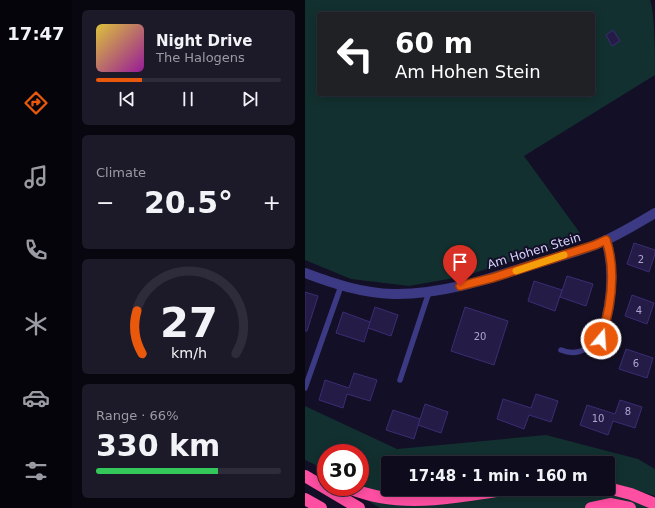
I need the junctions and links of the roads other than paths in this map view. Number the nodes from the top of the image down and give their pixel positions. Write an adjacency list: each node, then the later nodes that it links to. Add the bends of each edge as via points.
1 (655, 213): 2 (street, Am Hohen Stein)
2 (606, 240): 5 (street, Am Hohen Stein, via 492,278); 6 (street, via 612,272 608,319)
3 (305, 273): 4 (street, Am Hohen Stein)
4 (341, 286): 5 (street, Am Hohen Stein, via 376,293); 9 (lane)
5 (429, 292): 8 (lane)
6 (601, 339): 7 (lane, via 575,354)
7 (561, 350)
8 (401, 380)
9 (305, 388)
10 (305, 469): 11 (highway)
11 (317, 475)
12 (305, 476): 19 (highway)
13 (615, 490): 17 (highway)
14 (369, 494): 15 (highway, via 416,500)
15 (464, 496)
16 (305, 499): 18 (highway)
17 (655, 504)
18 (321, 508)
19 (359, 508)
20 (591, 508): 21 (highway, via 609,504)
21 (630, 508)

